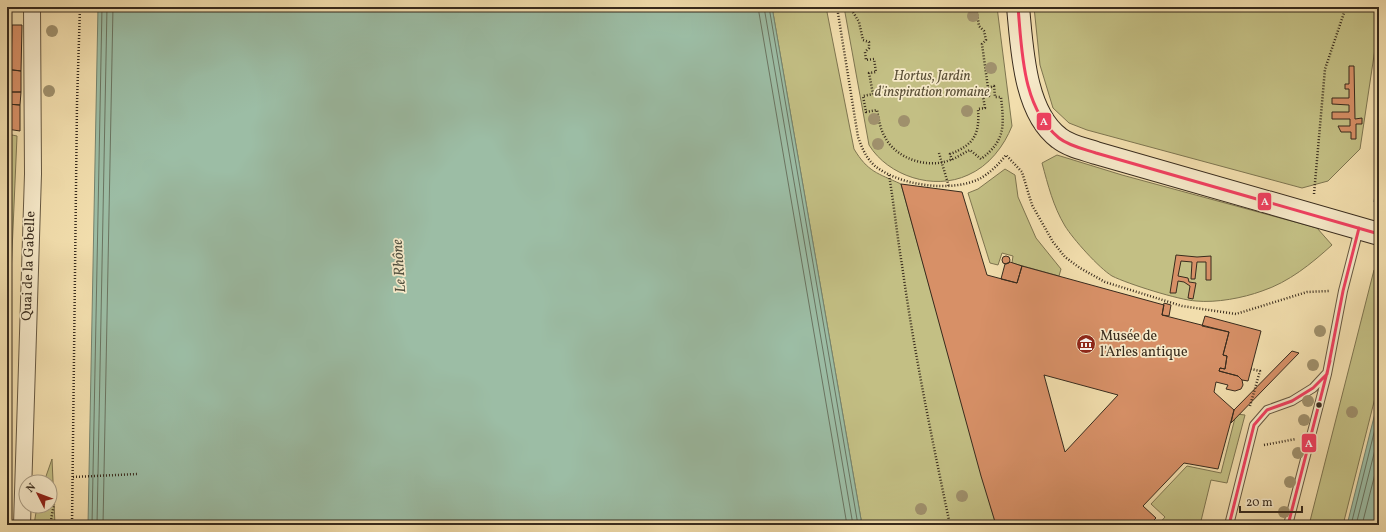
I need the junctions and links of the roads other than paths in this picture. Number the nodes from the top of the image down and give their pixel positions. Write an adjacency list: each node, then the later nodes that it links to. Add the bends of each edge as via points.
1 (32, 7): 5 (street, Quai de la Gabelle, via 33,174)
2 (1018, 7): 3 (street, via 1022,49 1034,104 1059,138 1096,153)
3 (1369, 231): 4 (lane, via 1343,291)
4 (1327, 374): 6 (lane, via 1313,388 1292,401 1267,410 1254,425); 7 (lane)
5 (22, 525)
6 (1229, 525)
7 (1288, 525)

